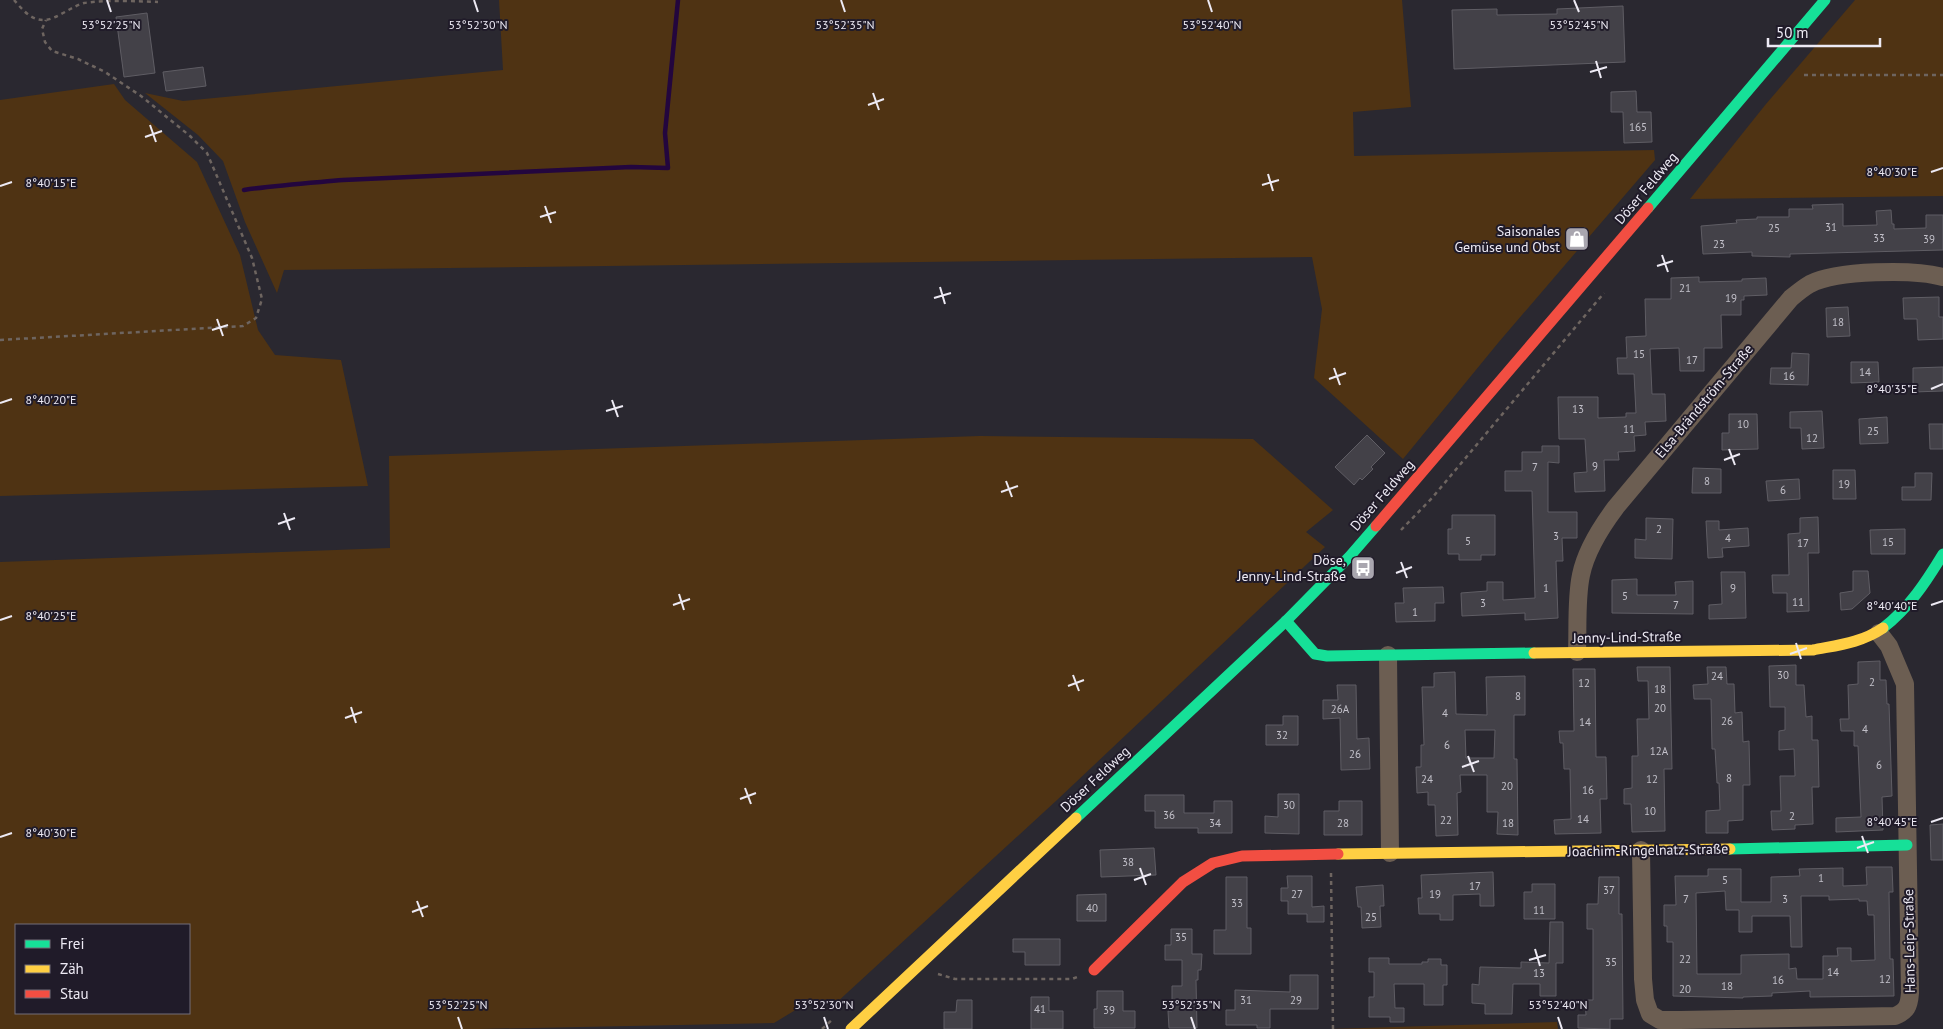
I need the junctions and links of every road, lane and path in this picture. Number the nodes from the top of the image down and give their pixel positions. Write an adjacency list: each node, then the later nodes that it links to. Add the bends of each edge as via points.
1 (14, 0): 4 (path, via 24,12)
2 (1825, 0): 10 (street, Döser Feldweg, via 1350,556)
3 (158, 2): 4 (path, via 94,1)
4 (46, 20): 8 (path, via 42,29 45,42 52,51 105,72 141,96 206,153 252,258 262,299 256,318 243,326)
5 (1943, 74): 6 (path)
6 (1804, 75)
7 (1943, 277): 12 (street, Elsa-Brändström-Straße, via 1850,274 1810,284 1791,298 1602,525 1580,576)
8 (0, 340)
9 (1943, 554): 11 (street, Jenny-Lind-Straße, via 1904,612)
10 (1286, 621): 13 (street, Jenny-Lind-Straße, via 1315,654); 22 (street, Döser Feldweg)
11 (1879, 633): 12 (street, Jenny-Lind-Straße, via 1852,643 1813,650); 14 (street, Hans-Leip-Straße, via 1889,646 1904,684)
12 (1577, 652): 13 (street, Jenny-Lind-Straße)
13 (1388, 656): 16 (street)
14 (1907, 845): 15 (street, Joachim-Ringelnatz-Straße); 15 (street, Hans-Leip-Straße, via 1909,1004 1904,1012 1895,1016 1812,1018 1660,1020 1650,1014 1643,979)
15 (1641, 850): 16 (street, Joachim-Ringelnatz-Straße)
16 (1390, 853): 17 (street, Joachim-Ringelnatz-Straße)
17 (1330, 854): 18 (street, Joachim-Ringelnatz-Straße, via 1242,856 1214,863 1177,887); 23 (path)
18 (1094, 970): 19 (path, via 1072,979 955,979)
19 (942, 976)
20 (833, 1019): 21 (path)
21 (822, 1029)
22 (851, 1029)
23 (1333, 1029)

